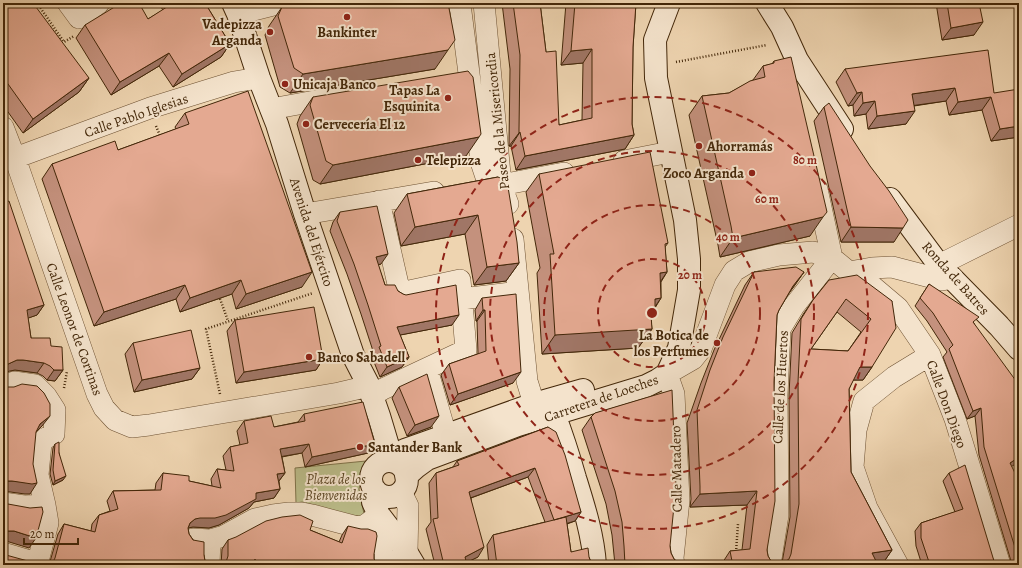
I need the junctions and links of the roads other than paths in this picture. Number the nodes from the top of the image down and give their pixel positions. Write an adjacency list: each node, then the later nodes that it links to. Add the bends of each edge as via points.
1 (68, 3): 2 (street, via 79,18)
2 (99, 3)
3 (281, 3): 9 (street)
4 (459, 3): 22 (street, Paseo de la Misericordia, via 462,12 462,76 476,126 482,164)
5 (484, 3): 22 (street, Paseo de la Misericordia)
6 (653, 3): 17 (street, Carretera de Loeches, via 646,41 648,79)
7 (669, 3): 17 (street, Carretera de Loeches, via 655,40 656,78)
8 (767, 3): 10 (street, via 782,27)
9 (236, 8): 11 (street, Avenida del Ejército)
10 (797, 60): 12 (street); 16 (street)
11 (259, 78): 14 (street, Avenida del Ejército); 18 (street, Calle Pablo Iglesias, via 234,82 150,108)
12 (797, 92)
13 (355, 94): 14 (street)
14 (271, 109): 25 (street, Avenida del Ejército)
15 (3, 127): 18 (street, Calle Leonor de Cortinas)
16 (853, 146)
17 (666, 152): 19 (street); 35 (street, Carretera de Loeches, via 685,220 689,259 689,290 679,348); 38 (street, Carretera de Loeches, via 666,184 674,222 676,263 668,343 664,353 649,371)
18 (15, 158): 37 (street, Calle Leonor de Cortinas, via 97,394 104,408 115,420 132,426 149,425 339,393)
19 (605, 164)
20 (582, 169): 22 (street)
21 (813, 174): 27 (street)
22 (494, 184): 24 (street); 30 (street, Paseo de la Misericordia, via 510,212)
23 (880, 186): 28 (street, Ronda de Batres)
24 (379, 202): 25 (street); 31 (street, via 400,293 460,280)
25 (305, 214): 37 (street, Avenida del Ejército, via 353,355)
26 (1019, 225): 28 (street)
27 (832, 258): 29 (street, Calle Don Diego); 35 (street, via 813,252 779,255 749,262 734,271 725,285 701,349 693,359); 54 (street, Calle de los Huertos, via 794,306 780,329 777,395 778,515)
28 (946, 271): 29 (street, via 942,280 892,267); 32 (street, Ronda de Batres)
29 (849, 272): 33 (street, Calle Don Diego, via 872,286 898,308)
30 (518, 292): 31 (street); 38 (street, Paseo de la Misericordia, via 528,381)
31 (462, 299): 34 (street, Calle Leonor de Cortinas, via 466,350)
32 (1019, 350)
33 (930, 355): 49 (street, Calle Don Diego, via 955,419); 55 (street, via 894,377 864,401 856,430 853,467 867,508)
34 (427, 369): 37 (street, Calle Leonor de Cortinas, via 383,389); 40 (street)
35 (667, 374): 39 (street, Carretera de Loeches, via 646,386); 53 (street, Calle Matadero, via 674,394 679,500)
36 (3, 386): 44 (street, via 14,382 35,385 55,410 54,434 41,443 38,475)
37 (370, 391): 41 (street, Avenida del Ejército)
38 (534, 404): 40 (street, Carretera de Loeches)
39 (554, 414): 41 (street, Carretera de Loeches, via 427,459 416,467); 52 (street, via 587,517)
40 (446, 435): 41 (street, Carretera de Loeches, via 405,450)
41 (398, 473): 42 (street, via 396,495 384,496); 42 (street, via 380,462 370,477); 47 (street, via 408,506)
42 (374, 490): 45 (street, via 373,502)
43 (3, 503): 44 (street)
44 (45, 505): 48 (street, via 48,523)
45 (378, 515): 47 (street, via 392,530); 50 (street, via 364,526 357,527 302,513 255,519 224,536 202,539); 51 (street, via 382,546)
46 (3, 554): 48 (street)
47 (404, 561)
48 (37, 564)
49 (996, 564)
50 (209, 565)
51 (379, 565)
52 (595, 565)
53 (674, 565)
54 (770, 565)
55 (898, 565)

